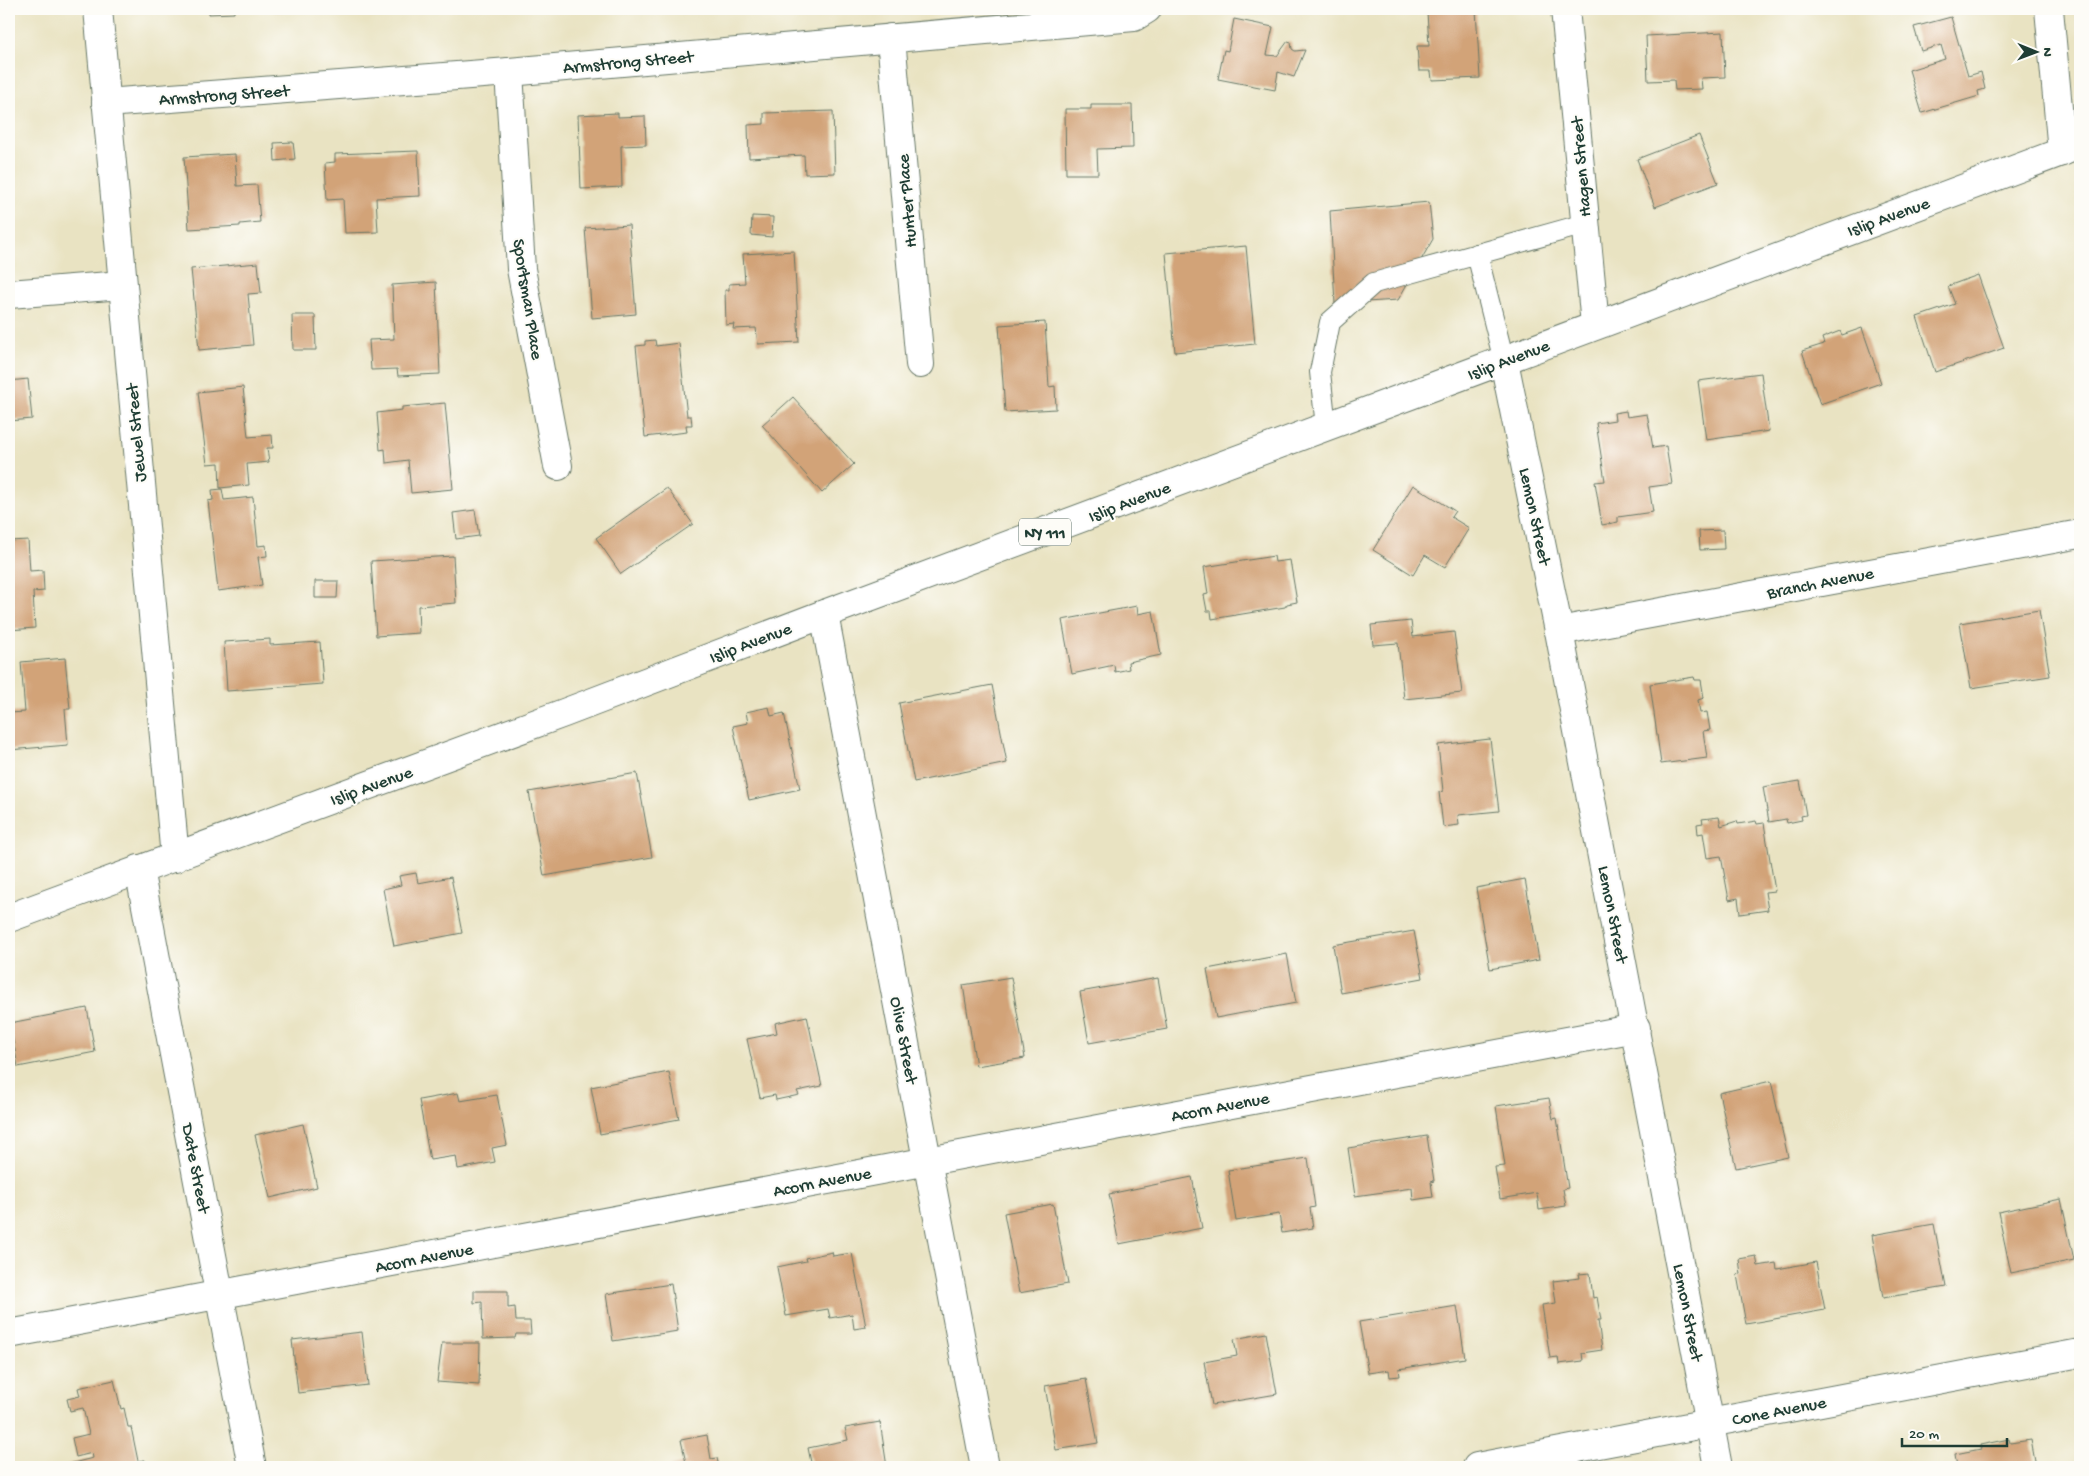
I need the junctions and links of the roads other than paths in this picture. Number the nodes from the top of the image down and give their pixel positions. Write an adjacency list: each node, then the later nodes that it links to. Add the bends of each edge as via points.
1 (98, 9): 7 (street, Jewel Street)
2 (1147, 9): 5 (street, Armstrong Street, via 1134,17)
3 (1565, 9): 9 (street, Hagen Street)
4 (2049, 9): 8 (street)
5 (891, 38): 6 (street, Armstrong Street); 15 (street, Hunter Place)
6 (510, 72): 7 (street, Armstrong Street); 17 (street, Sportsman Place, via 521,269)
7 (106, 103): 11 (street, Jewel Street)
8 (2071, 148): 13 (street, Islip Avenue / NY 111)
9 (1585, 224): 10 (lane); 13 (street, Hagen Street)
10 (1477, 254): 14 (lane); 16 (lane, via 1374,283 1330,322 1320,372)
11 (122, 285): 12 (street); 21 (street, Jewel Street)
12 (9, 294)
13 (1594, 325): 14 (street, Islip Avenue / NY 111)
14 (1504, 361): 16 (street, Islip Avenue / NY 111); 20 (street, Lemon Street)
15 (920, 364)
16 (1326, 427): 19 (street, Islip Avenue / NY 111)
17 (558, 466)
18 (2080, 534): 20 (street, Branch Avenue)
19 (824, 614): 21 (street, Islip Avenue / NY 111); 25 (street, Olive Street)
20 (1559, 631): 24 (street, Lemon Street)
21 (175, 858): 22 (street, Islip Avenue / NY 111)
22 (139, 869): 23 (street, Islip Avenue / NY 111); 26 (street, Date Street)
23 (9, 918)
24 (1636, 1028): 25 (street, Acorn Avenue); 29 (street, Lemon Street)
25 (928, 1161): 26 (street, Acorn Avenue); 31 (street, Olive Street)
26 (221, 1295): 27 (street, Acorn Avenue); 30 (street, Date Street)
27 (9, 1334)
28 (2080, 1353): 29 (street, Cone Avenue)
29 (1710, 1423): 32 (street, Cone Avenue); 33 (street, Lemon Street)
30 (252, 1467)
31 (985, 1467)
32 (1477, 1467)
33 (1718, 1467)

